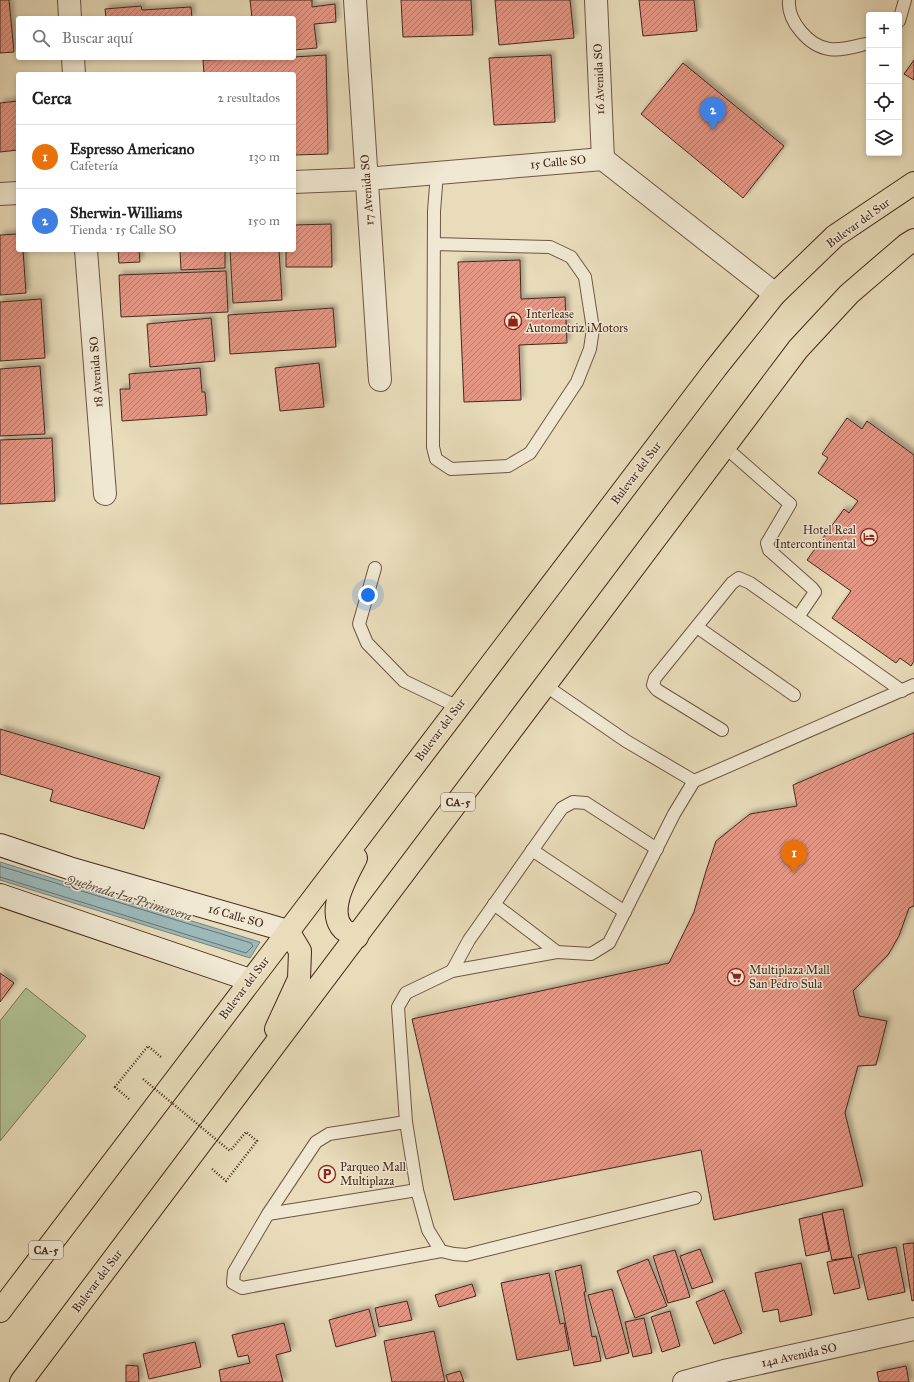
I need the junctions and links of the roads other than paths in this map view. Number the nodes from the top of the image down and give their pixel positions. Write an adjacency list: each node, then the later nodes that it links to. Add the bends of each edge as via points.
1 (69, 0): 7 (street)
2 (355, 0): 13 (street, 17 Avenida SO)
3 (596, 0): 11 (street, 16 Avenida SO)
4 (789, 0): 8 (lane, via 795,25 808,39 828,49 843,50)
5 (905, 0): 6 (lane)
6 (902, 12)
7 (70, 16)
8 (866, 44)
9 (73, 60): 10 (street)
10 (74, 72)
11 (603, 159): 12 (street, 15 Calle SO); 21 (street, 15 Calle SO)
12 (437, 173): 13 (street, 15 Calle SO); 18 (lane)
13 (366, 179): 14 (street, 15 Calle SO); 22 (street, 17 Avenida SO)
14 (296, 182)
15 (914, 183): 21 (highway, Bulevar del Sur / CA-5, via 836,236)
16 (16, 193): 17 (street)
17 (0, 194)
18 (434, 244): 18 (lane, via 550,247 571,257 585,277 593,328 590,349 577,382 530,453 508,466 451,469 436,459 433,447)
19 (911, 245): 23 (highway, Bulevar del Sur / CA-5, via 849,294 798,349)
20 (86, 252): 24 (street, 18 Avenida SO)
21 (775, 294): 32 (highway, Bulevar del Sur / CA-5)
22 (380, 380)
23 (725, 447): 26 (lane, via 790,504 767,543 769,550 814,592); 29 (highway, Bulevar del Sur / CA-5)
24 (105, 494)
25 (375, 568): 32 (lane, via 360,624 367,643 404,682)
26 (798, 617): 27 (lane, via 740,578 732,583); 30 (lane)
27 (697, 627): 31 (lane); 33 (lane, via 655,678 653,685 657,690)
28 (914, 685): 30 (lane)
29 (546, 686): 34 (lane, via 626,741); 43 (highway, Bulevar del Sur / CA-5)
30 (902, 691): 34 (lane)
31 (794, 695)
32 (458, 707): 35 (highway, Bulevar del Sur / CA-5)
33 (722, 730)
34 (694, 781): 37 (lane)
35 (384, 803): 42 (highway, Bulevar del Sur / CA-5); 43 (highway, via 341,887 336,910 342,928)
36 (0, 845): 42 (street, 16 Calle SO, via 69,868)
37 (657, 849): 38 (lane, via 586,804 573,802 562,808); 41 (lane)
38 (532, 850): 40 (lane); 41 (lane)
39 (0, 895): 46 (street)
40 (494, 904): 44 (lane); 45 (lane, via 469,940)
41 (625, 912): 44 (lane, via 609,943 591,954)
42 (288, 931): 46 (highway, Bulevar del Sur / CA-5); 47 (highway, via 300,951 299,979)
43 (357, 937): 47 (highway, Bulevar del Sur / CA-5)
44 (557, 952): 45 (lane)
45 (452, 971): 48 (lane, via 406,992 398,1007)
46 (250, 980): 53 (highway, Bulevar del Sur / CA-5)
47 (257, 1070): 56 (highway, Bulevar del Sur / CA-5)
48 (406, 1122): 49 (lane); 51 (lane, via 329,1134 316,1142)
49 (417, 1190): 51 (lane); 52 (lane, via 428,1230)
50 (695, 1198): 52 (lane, via 466,1255)
51 (268, 1214): 52 (lane, via 234,1272 233,1282 242,1288)
52 (441, 1251)
53 (0, 1311)
54 (914, 1329): 55 (street, 14a Avenida SO)
55 (725, 1377): 57 (street, 14a Avenida SO)
56 (21, 1382)
57 (684, 1382)

